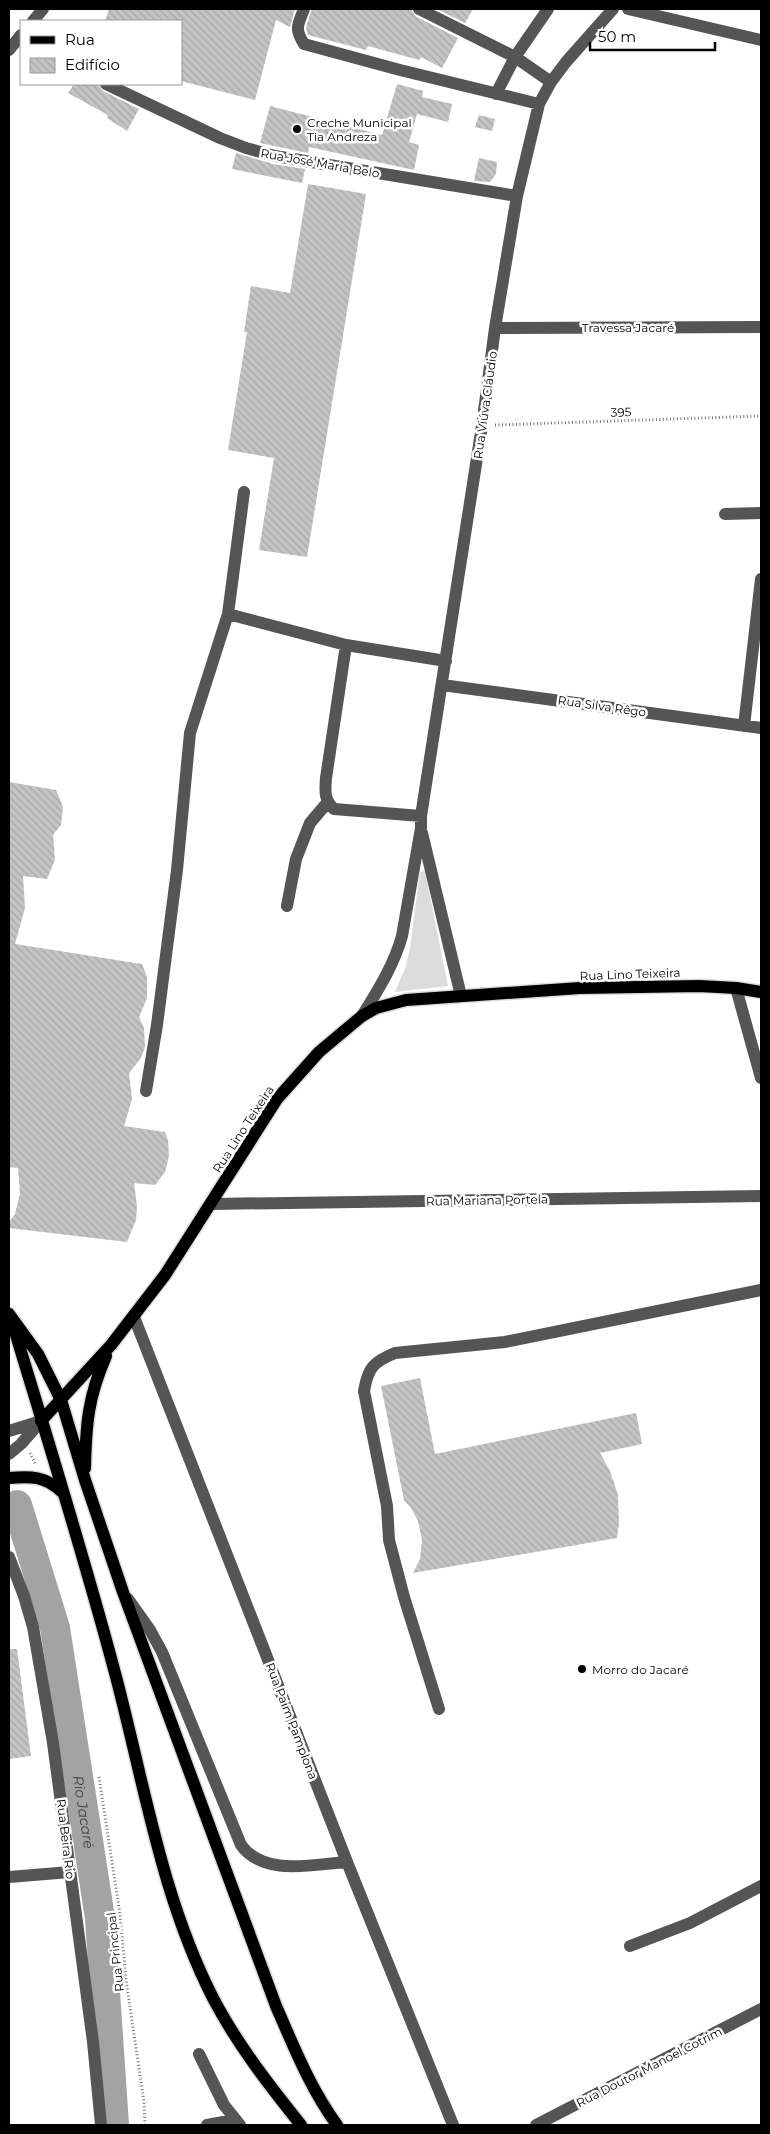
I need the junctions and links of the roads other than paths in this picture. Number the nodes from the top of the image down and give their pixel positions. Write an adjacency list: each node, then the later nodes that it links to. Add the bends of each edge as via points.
1 (43, 9): 7 (street)
2 (304, 9): 12 (street, via 297,27 304,44)
3 (419, 9): 9 (street)
4 (548, 9): 9 (street)
5 (613, 9): 10 (street, Rua Viúva Cláudio)
6 (628, 9): 8 (street)
7 (34, 20)
8 (761, 40)
9 (515, 57): 10 (street); 12 (street)
10 (551, 82): 13 (street, Rua Viúva Cláudio)
11 (108, 85): 14 (street, Rua José Maria Belo, via 220,138 268,154)
12 (496, 94): 13 (street)
13 (539, 104): 14 (street, Rua Viúva Cláudio)
14 (517, 196): 16 (street, Rua Viúva Cláudio)
15 (761, 327): 16 (street, Travessa Jacaré)
16 (495, 328): 23 (street, Rua Viúva Cláudio)
17 (244, 492): 21 (street)
18 (761, 513): 19 (street)
19 (725, 514)
20 (761, 579): 25 (street)
21 (228, 614): 22 (street); 35 (street, via 190,733 177,870)
22 (346, 645): 23 (street); 27 (street, via 326,778)
23 (446, 661): 24 (street, Rua Viúva Cláudio)
24 (442, 685): 25 (street, Rua Silva Rêgo); 28 (street, Rua Viúva Cláudio)
25 (744, 726): 26 (street, Rua Silva Rêgo)
26 (761, 728)
27 (327, 803): 28 (street, via 334,809); 29 (street, via 310,824 296,859)
28 (421, 822): 32 (street); 33 (street, Rua Viúva Cláudio, via 399,949)
29 (287, 906)
30 (736, 988): 31 (main road, Rua Lino Teixeira); 32 (main road, Rua Lino Teixeira, via 664,985); 34 (street)
31 (761, 992)
32 (461, 996): 33 (main road, Rua Lino Teixeira, via 390,1003)
33 (362, 1016): 37 (main road, Rua Lino Teixeira, via 319,1052 282,1093 262,1120)
34 (761, 1078)
35 (146, 1091)
36 (761, 1196): 37 (street, Rua Mariana Portela)
37 (212, 1204): 40 (main road, Rua Lino Teixeira, via 166,1276)
38 (761, 1290): 51 (street, via 506,1342 395,1353 378,1360 367,1374 364,1391 387,1506 389,1540)
39 (9, 1315): 42 (main road, via 38,1354); 43 (main road)
40 (134, 1316): 41 (main road, Rua Lino Teixeira); 52 (street, Rua Paim Pamplona)
41 (111, 1345): 42 (main road, Rua Lino Teixeira); 47 (main road, via 88,1408)
42 (62, 1400): 43 (main road, Rua Lino Teixeira); 47 (main road)
43 (41, 1421): 44 (street); 45 (street); 48 (main road)
44 (9, 1431)
45 (9, 1454)
46 (9, 1478): 48 (main road, via 41,1477)
47 (85, 1480): 50 (main road)
48 (62, 1492): 62 (main road, via 115,1673 152,1829 180,1922 230,2028)
49 (9, 1558): 53 (street, Rua Beira Rio, via 33,1627)
50 (123, 1592): 52 (street, via 162,1652 247,1854 266,1863 290,1866); 63 (main road, via 287,2031 304,2071)
51 (439, 1709)
52 (347, 1862): 64 (street, Rua Paim Pamplona)
53 (70, 1872): 54 (street); 60 (street, Rua Beira Rio)
54 (9, 1877)
55 (761, 1886): 56 (street, via 690,1923)
56 (630, 1946)
57 (761, 2009): 65 (street, Rua Doutor Manoel Cotrim)
58 (199, 2054): 59 (street)
59 (237, 2123): 61 (street)
60 (101, 2125)
61 (207, 2125)
62 (301, 2125)
63 (337, 2125)
64 (453, 2125)
65 (536, 2125)

